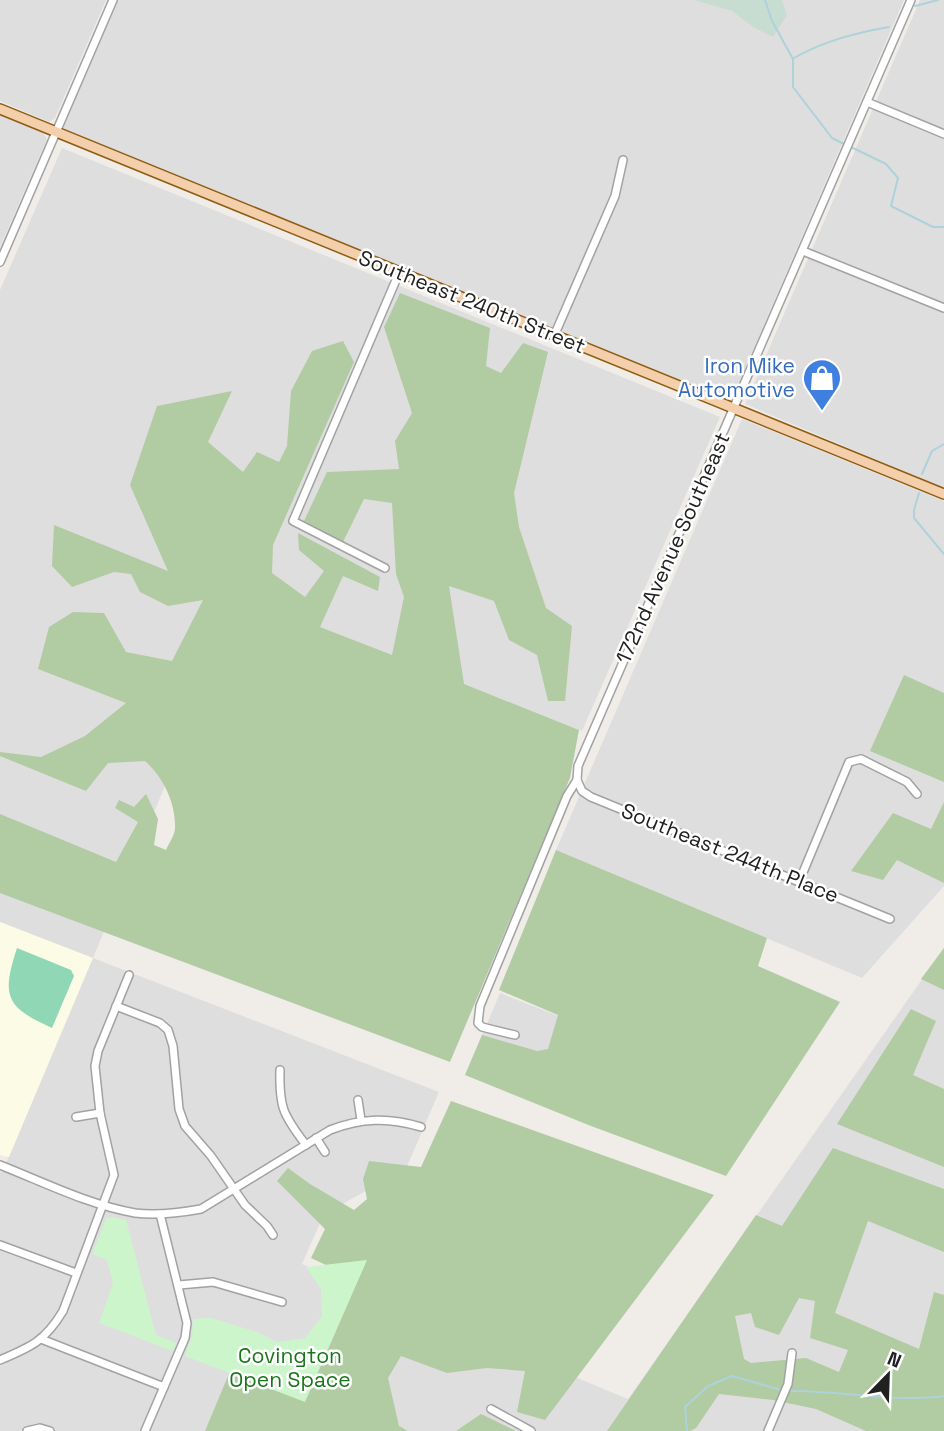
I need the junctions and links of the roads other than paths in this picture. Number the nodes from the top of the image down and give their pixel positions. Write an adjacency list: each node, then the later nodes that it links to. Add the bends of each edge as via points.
1 (113, 0): 5 (street)
2 (911, 0): 3 (street, 172nd Avenue Southeast)
3 (867, 102): 6 (street); 8 (street, 172nd Avenue Southeast)
4 (0, 109): 5 (main road, Southeast 240th Street)
5 (56, 132): 9 (street); 10 (main road, Southeast 240th Street)
6 (944, 134)
7 (623, 160): 12 (street, via 615,196)
8 (803, 251): 11 (street); 13 (street, 172nd Avenue Southeast)
9 (0, 262)
10 (399, 273): 12 (main road, Southeast 240th Street); 15 (street, via 293,521)
11 (944, 308)
12 (554, 336): 13 (main road, Southeast 240th Street)
13 (734, 408): 14 (main road, Southeast 240th Street); 16 (street, 172nd Avenue Southeast, via 578,766)
14 (944, 494)
15 (386, 568)
16 (577, 780): 18 (street, Southeast 244th Place, via 591,797); 22 (street, 172nd Avenue Southeast, via 478,1015 482,1027)
17 (917, 793): 18 (street, via 907,782 861,759 849,762)
18 (799, 882): 19 (street, Southeast 244th Place)
19 (890, 919)
20 (129, 975): 21 (street)
21 (116, 1006): 25 (street, via 96,1060); 33 (street, via 168,1030 185,1126)
22 (515, 1035)
23 (280, 1070): 30 (street, via 279,1098)
24 (358, 1100): 27 (street)
25 (100, 1113): 26 (street); 34 (street, via 115,1170)
26 (76, 1117)
27 (361, 1120): 28 (street, via 390,1119); 29 (street)
28 (421, 1127)
29 (316, 1139): 30 (street); 31 (street)
30 (306, 1145): 33 (street)
31 (325, 1152)
32 (0, 1165): 34 (street)
33 (234, 1189): 35 (street, via 201,1209); 36 (street)
34 (104, 1205): 35 (street); 38 (street)
35 (160, 1214): 39 (street)
36 (273, 1235)
37 (0, 1245): 38 (street)
38 (76, 1273): 41 (street, via 62,1311)
39 (179, 1285): 40 (street, via 213,1282); 44 (street, via 186,1332)
40 (282, 1302)
41 (41, 1339): 43 (street); 44 (street)
42 (792, 1353): 50 (street, via 788,1384)
43 (1, 1359)
44 (164, 1387): 48 (street)
45 (491, 1409): 49 (street)
46 (27, 1431): 47 (street)
47 (50, 1431)
48 (145, 1431)
49 (531, 1431)
50 (768, 1431)

